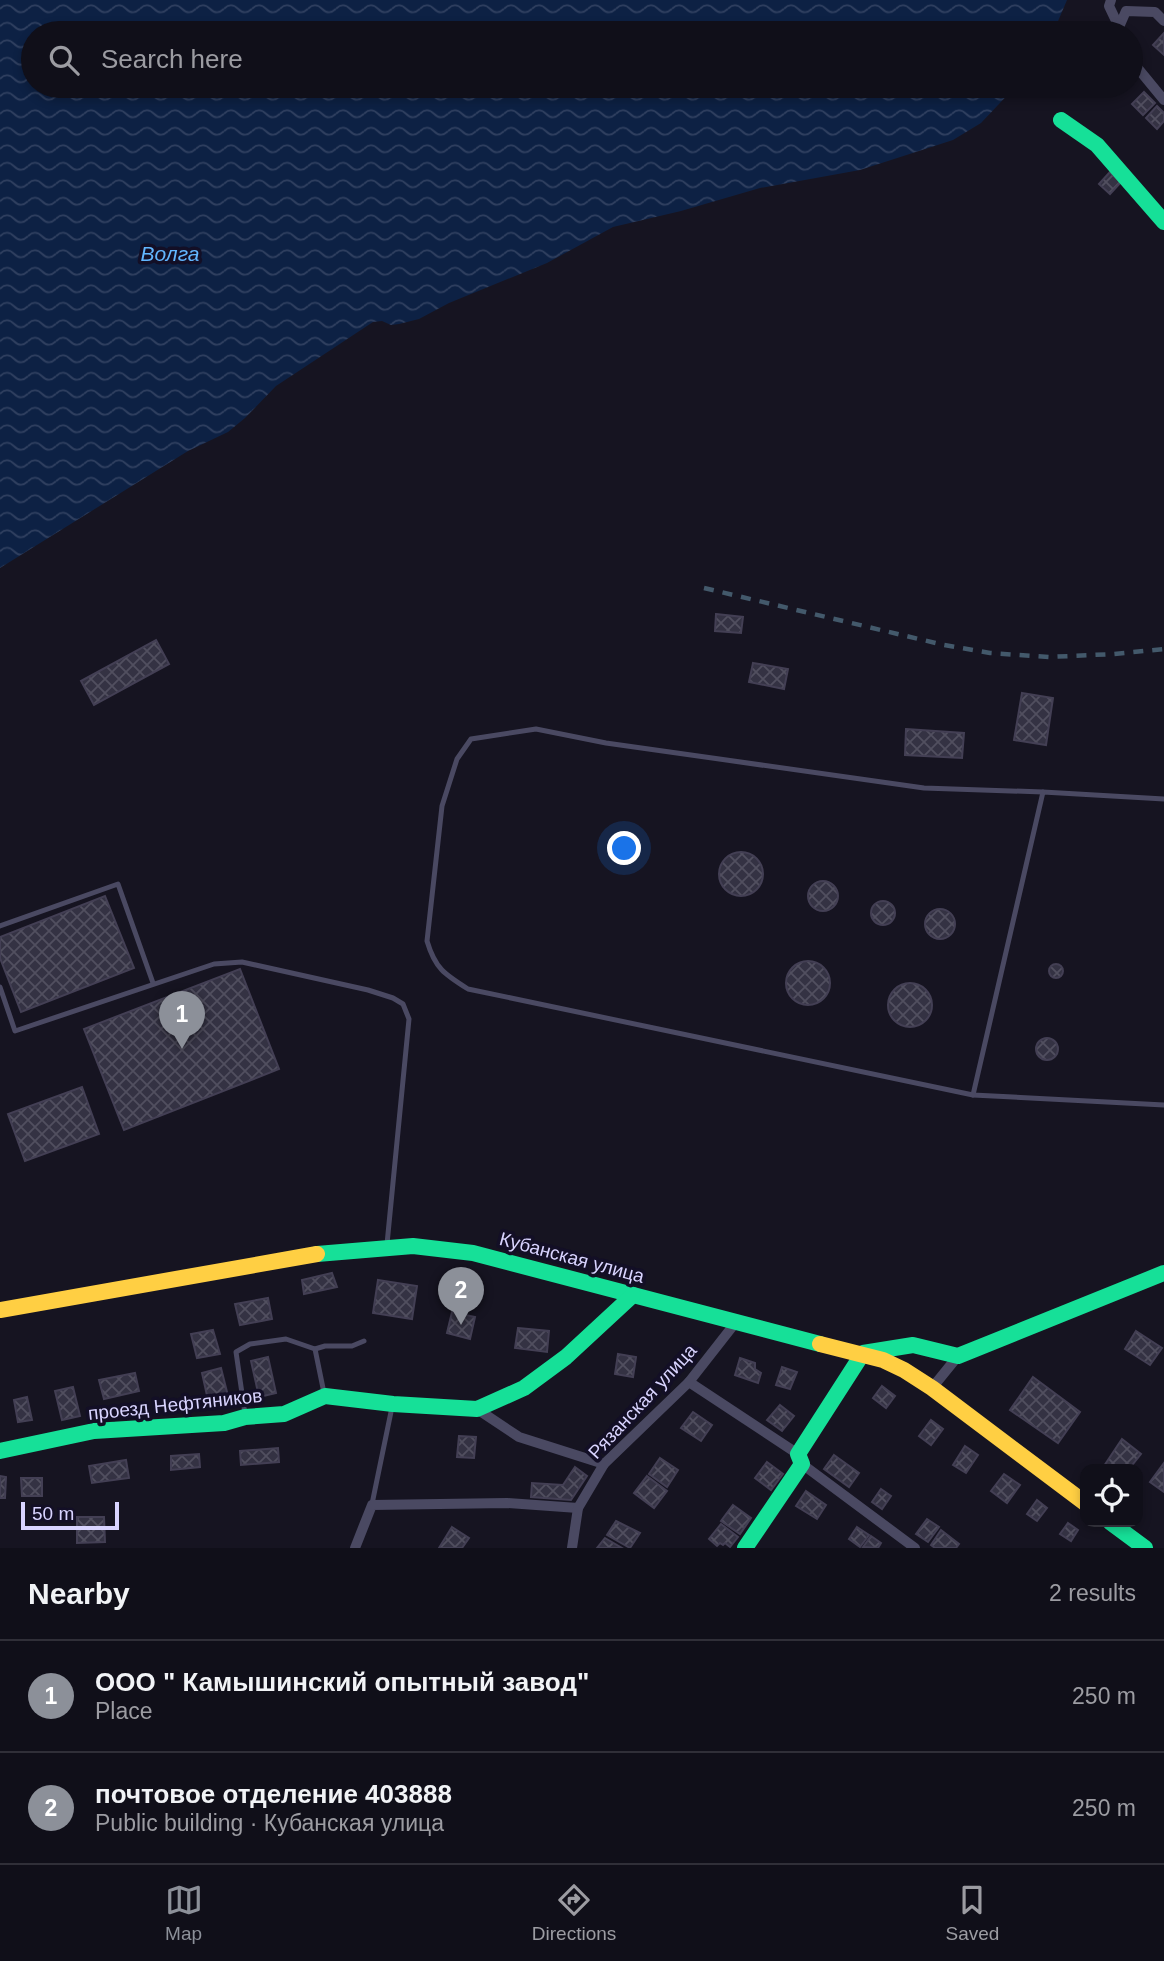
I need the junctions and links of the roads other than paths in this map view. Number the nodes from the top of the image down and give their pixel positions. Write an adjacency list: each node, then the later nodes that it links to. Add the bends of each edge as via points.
1 (1111, 0): 2 (street)
2 (1116, 21)
3 (1123, 21): 4 (street, via 1126,11 1155,12)
4 (1164, 21)
5 (1143, 75): 6 (street)
6 (1164, 100)
7 (1061, 120): 8 (street, via 1097,145)
8 (1164, 222)
9 (1042, 792): 10 (lane); 14 (lane); 14 (lane, via 924,788 536,729 471,739 457,759 442,806 427,941 433,961 468,989)
10 (1164, 799)
11 (0, 926): 12 (lane, via 118,884)
12 (153, 983): 13 (lane, via 15,1031); 16 (lane, via 214,964 242,962 368,990 403,1004 409,1019)
13 (0, 987)
14 (973, 1095): 15 (lane)
15 (1164, 1105)
16 (387, 1246): 18 (street, Кубанская улица, via 473,1253); 19 (street, Кубанская улица, via 333,1251)
17 (1164, 1273): 24 (street)
18 (633, 1295): 20 (street, Кубанская улица); 29 (street, via 566,1357 524,1388)
19 (0, 1310)
20 (736, 1322): 23 (street, Кубанская улица); 25 (street, Рязанская улица)
21 (364, 1341): 22 (lane)
22 (315, 1349): 27 (lane); 30 (lane, via 286,1339 250,1344 236,1352)
23 (863, 1353): 24 (street, via 913,1346); 26 (street, Кубанская улица); 32 (street)
24 (958, 1356): 26 (street)
25 (689, 1382): 32 (street); 33 (street, Рязанская улица)
26 (932, 1388): 34 (street, Кубанская улица)
27 (325, 1396): 28 (street); 30 (street, проезд Нефтяников, via 284,1414)
28 (393, 1404): 29 (street); 35 (lane)
29 (477, 1409): 33 (street, via 519,1437)
30 (245, 1418): 31 (street, проезд Нефтяников, via 94,1431)
31 (0, 1451)
32 (800, 1459): 40 (street); 41 (street)
33 (604, 1464): 36 (street, Рязанская улица)
34 (1080, 1499)
35 (372, 1505): 36 (street, via 507,1503); 38 (street)
36 (578, 1508): 39 (street, Рязанская улица)
37 (1117, 1527): 42 (street)
38 (355, 1548)
39 (572, 1548)
40 (745, 1548)
41 (915, 1548)
42 (1145, 1548)

